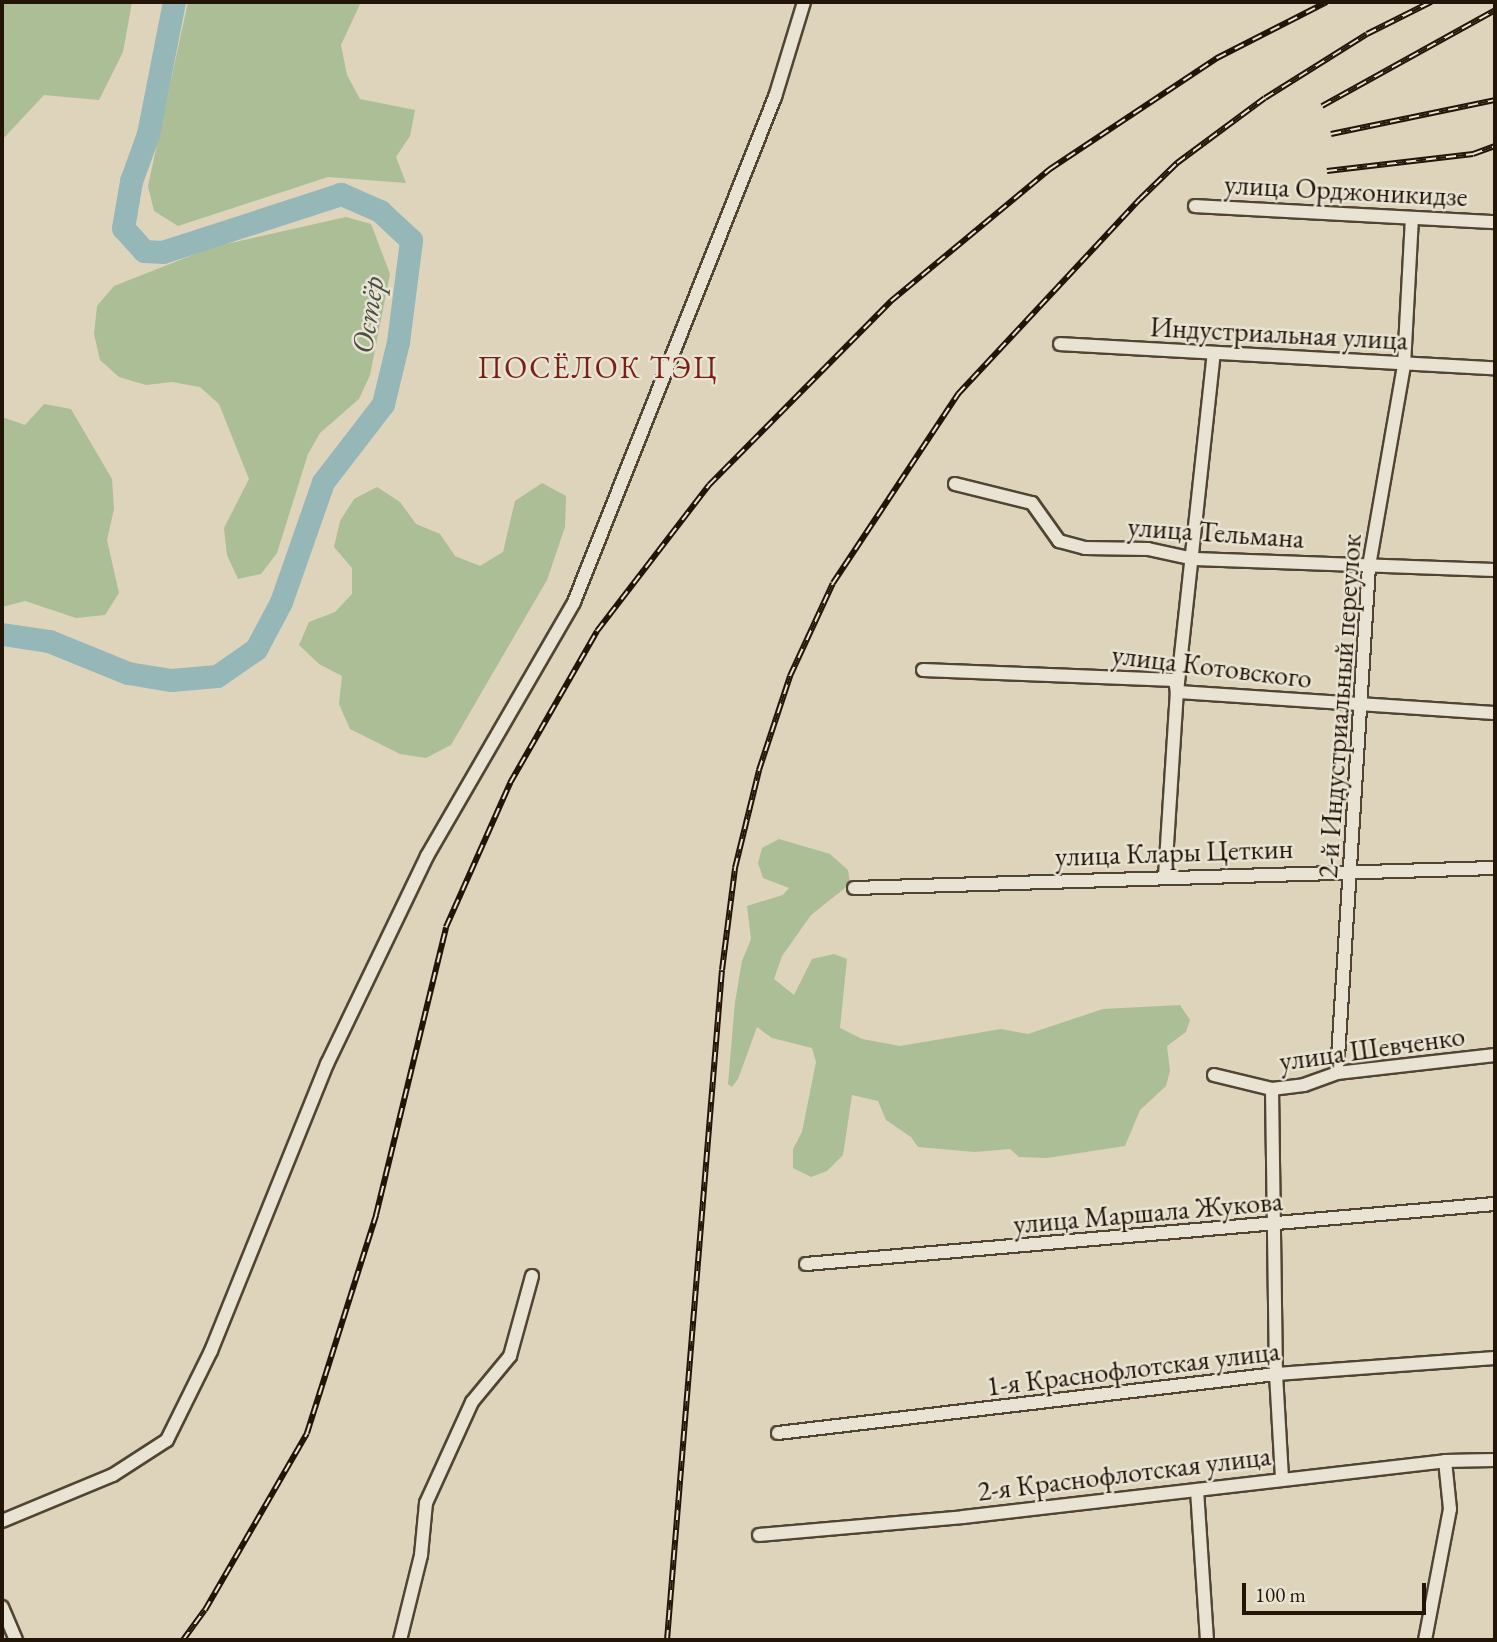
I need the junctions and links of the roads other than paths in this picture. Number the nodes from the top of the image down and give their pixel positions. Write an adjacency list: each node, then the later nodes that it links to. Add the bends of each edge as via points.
1 (804, 2): 36 (street, via 775,97 574,602 421,868 327,1064 211,1351 167,1440 113,1475)
2 (1195, 206): 3 (street, улица Орджоникидзе)
3 (1412, 218): 4 (street, улица Орджоникидзе); 7 (street, 2-й Индустриальный переулок)
4 (1495, 222)
5 (1060, 344): 6 (street, Индустриальная улица)
6 (1214, 353): 7 (street, Индустриальная улица); 10 (street)
7 (1404, 365): 8 (street, Индустриальная улица); 11 (street, 2-й Индустриальный переулок)
8 (1495, 368)
9 (955, 484): 10 (street, улица Тельмана, via 1032,503 1059,541 1086,548 1147,548)
10 (1194, 559): 11 (street, улица Тельмана); 14 (street)
11 (1369, 566): 12 (street, улица Тельмана); 15 (street, 2-й Индустриальный переулок)
12 (1495, 570)
13 (923, 670): 14 (street, улица Котовского, via 1175,680)
14 (1177, 692): 15 (street, улица Котовского); 19 (street)
15 (1362, 706): 16 (street, улица Котовского); 18 (street, 2-й Индустриальный переулок)
16 (1495, 713)
17 (1495, 868): 18 (street, улица Клары Цеткин)
18 (1351, 871): 19 (street, улица Клары Цеткин); 22 (street, 2-й Индустриальный переулок)
19 (1165, 876): 20 (street, улица Клары Цеткин)
20 (854, 888)
21 (1495, 1055): 22 (street, улица Шевченко)
22 (1337, 1073): 24 (street, улица Шевченко, via 1304,1085)
23 (1214, 1075): 24 (street, улица Шевченко)
24 (1272, 1089): 26 (street)
25 (1495, 1204): 26 (street, улица Маршала Жукова)
26 (1273, 1225): 27 (street, улица Маршала Жукова); 30 (street)
27 (806, 1264)
28 (532, 1276): 40 (street, via 510,1356 472,1402 426,1503 421,1555)
29 (1495, 1358): 30 (street, 1-я Краснофлотская улица)
30 (1276, 1374): 31 (street, 1-я Краснофлотская улица); 34 (street)
31 (778, 1433)
32 (1495, 1460): 33 (street, 2-я Краснофлотская улица)
33 (1446, 1461): 34 (street, 2-я Краснофлотская улица); 42 (street, via 1450,1509)
34 (1282, 1478): 35 (street, 2-я Краснофлотская улица)
35 (1197, 1490): 37 (street, 2-я Краснофлотская улица); 41 (street)
36 (2, 1521)
37 (759, 1535)
38 (2, 1608): 39 (street)
39 (10, 1640)
40 (400, 1640)
41 (1207, 1640)
42 (1425, 1640)

